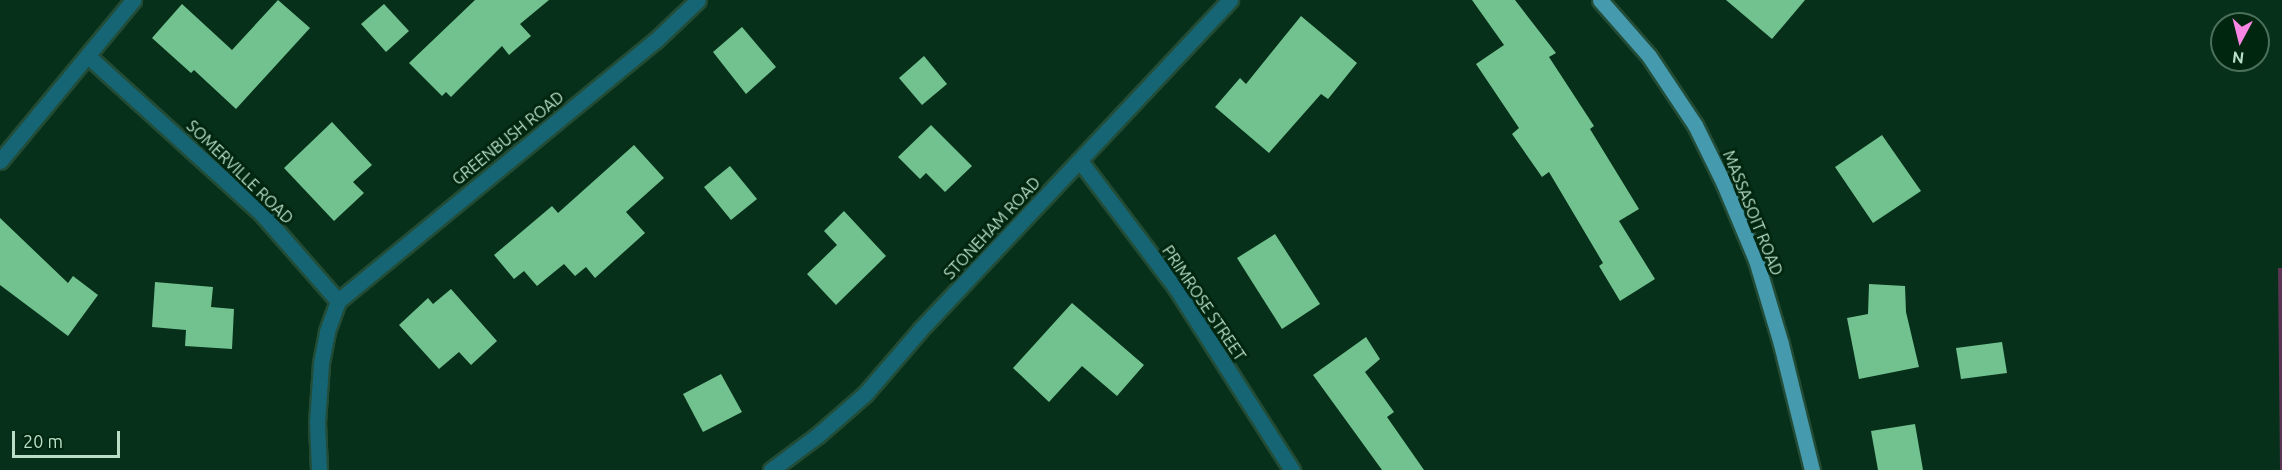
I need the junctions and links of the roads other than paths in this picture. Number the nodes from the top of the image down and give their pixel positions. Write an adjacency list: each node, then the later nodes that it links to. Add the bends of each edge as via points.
1 (133, 0): 5 (street)
2 (698, 0): 8 (street, GREENBUSH ROAD, via 655,41)
3 (1230, 0): 7 (street, STONEHAM ROAD)
4 (1600, 0): 12 (main road, MASSASOIT ROAD, via 1649,56 1695,125 1724,184 1759,269)
5 (89, 57): 6 (street); 8 (street, SOMERVILLE ROAD, via 261,213)
6 (0, 160)
7 (1080, 161): 10 (street, STONEHAM ROAD, via 864,394); 11 (street, PRIMROSE STREET, via 1176,288)
8 (338, 301): 9 (street, via 321,364)
9 (319, 470)
10 (771, 470)
11 (1292, 470)
12 (1812, 470)

